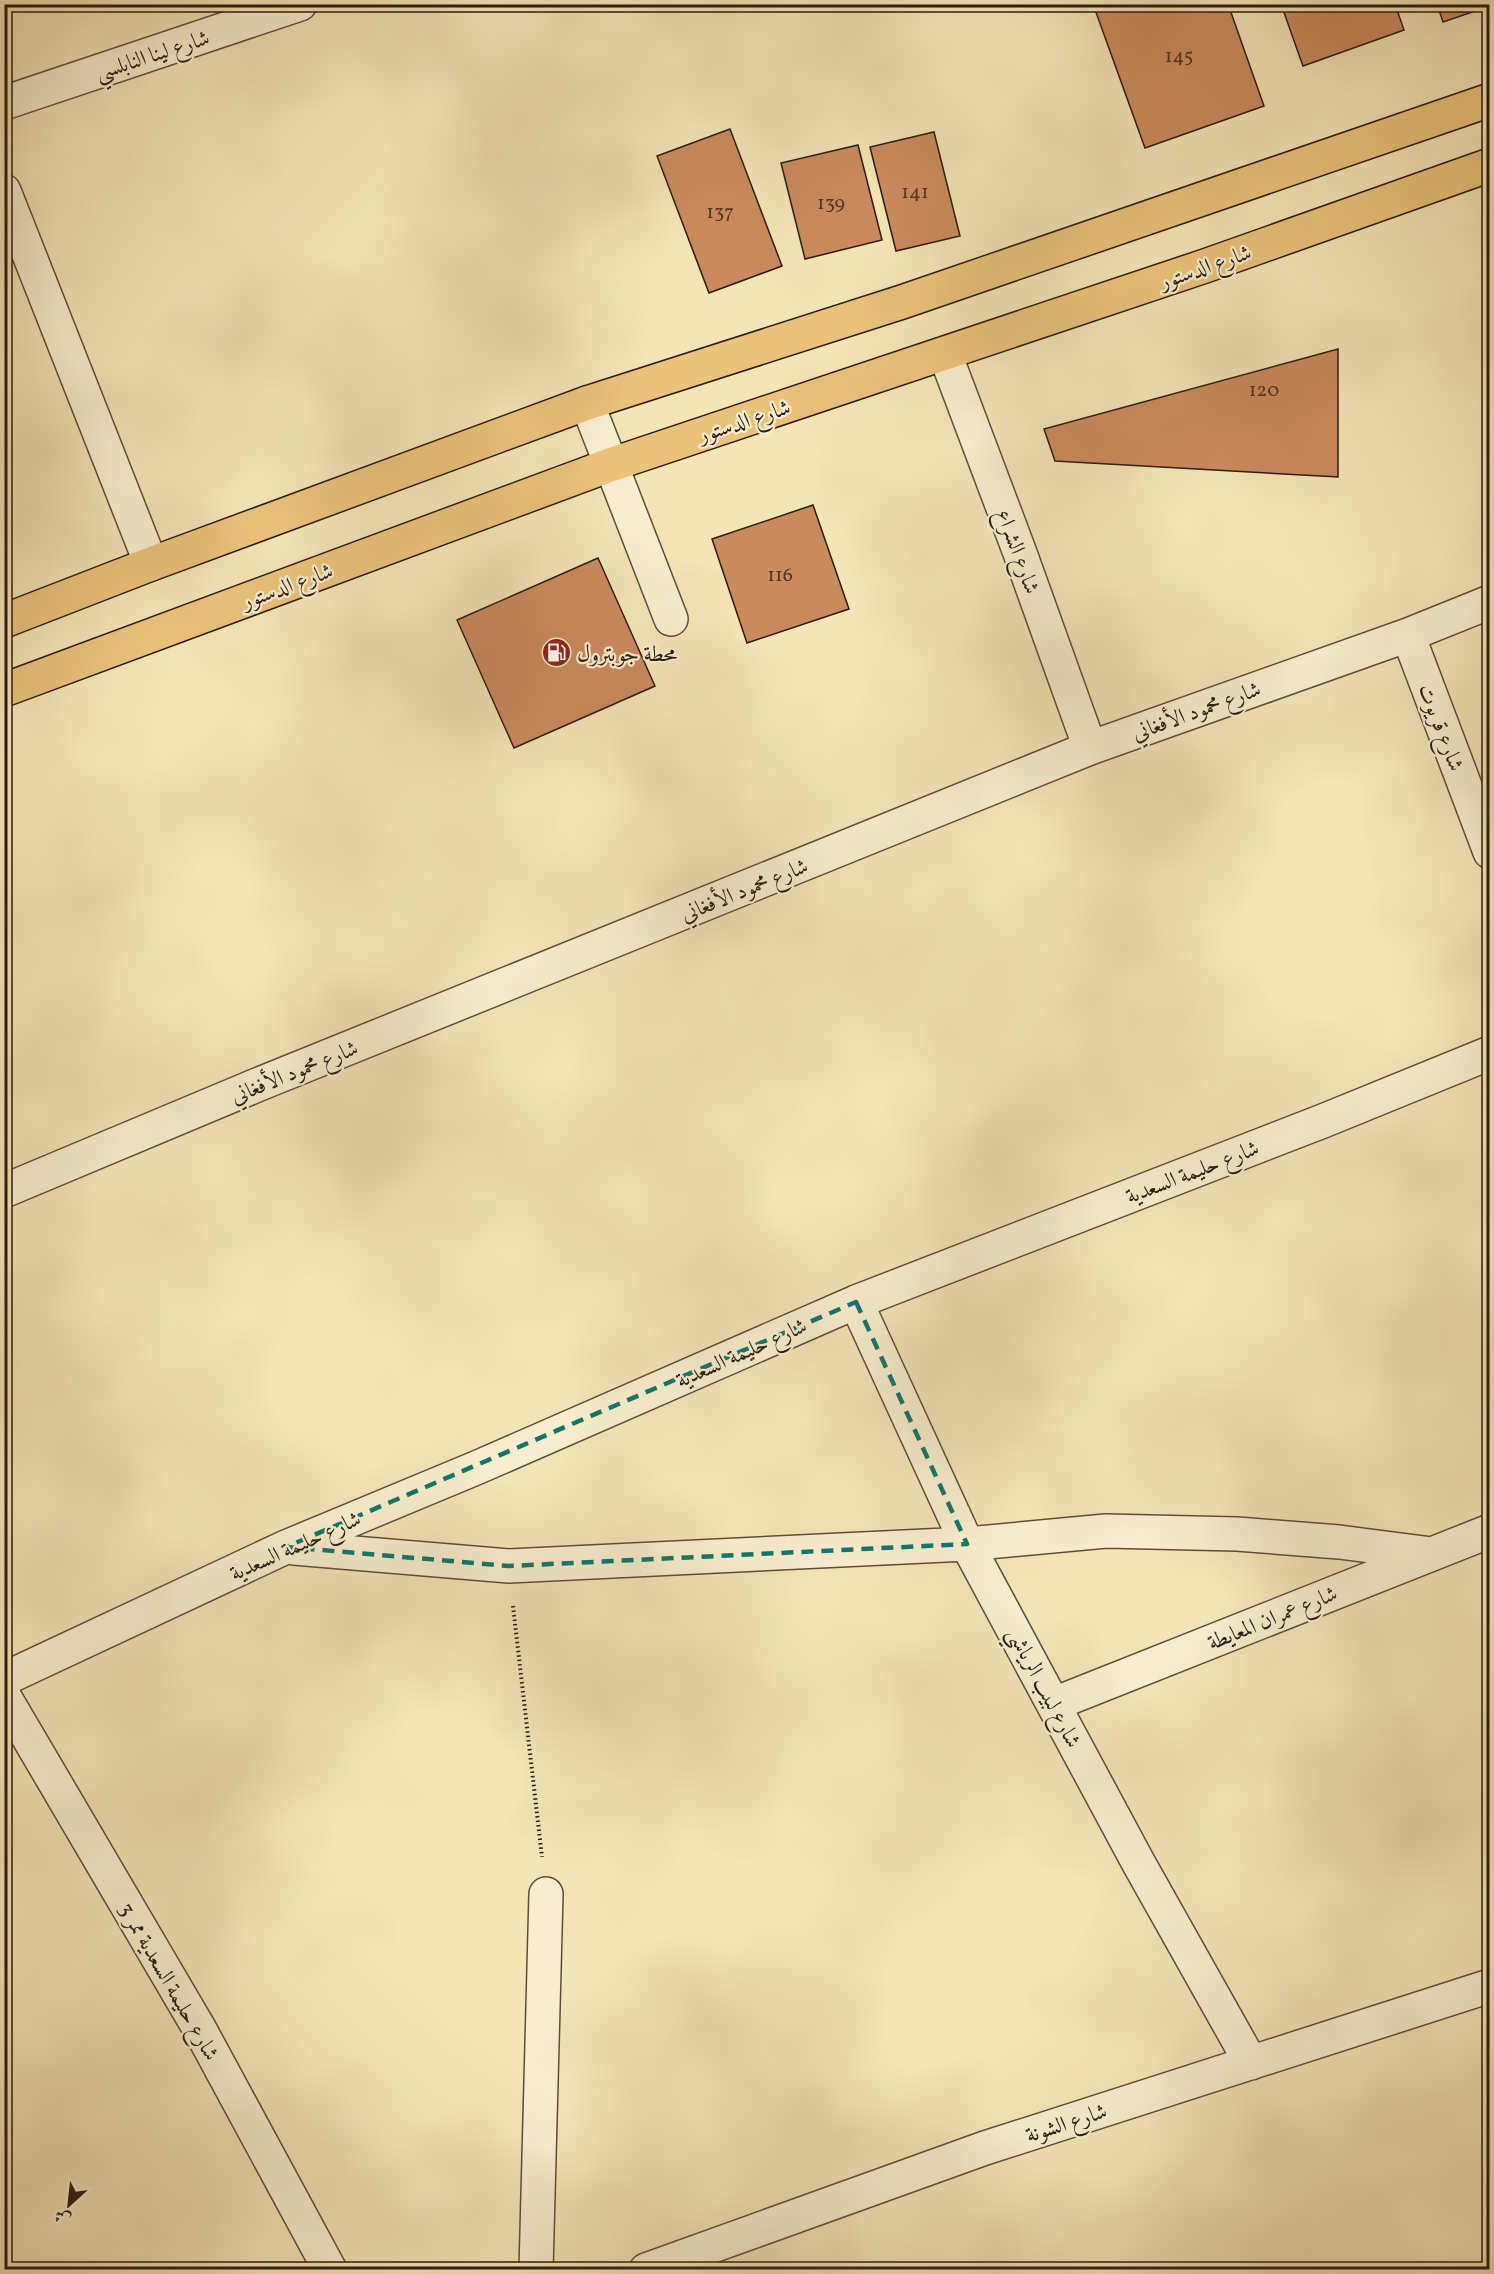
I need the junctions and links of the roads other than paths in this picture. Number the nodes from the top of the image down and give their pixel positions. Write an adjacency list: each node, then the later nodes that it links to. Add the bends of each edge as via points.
1 (300, 4): 3 (street, شارع لينا النابلسي)
2 (1490, 100): 7 (main road, via 902,302)
3 (4, 103)
4 (1490, 165): 6 (main road, شارع الدستور)
5 (4, 191): 9 (street)
6 (945, 354): 8 (main road, شارع الدستور); 15 (street, شارع الشراع)
7 (588, 403): 8 (street); 9 (main road)
8 (610, 465): 11 (street); 14 (main road, شارع الدستور)
9 (151, 564): 12 (main road)
10 (1490, 602): 13 (street, شارع محمود الأفغاني)
11 (671, 619)
12 (4, 621)
13 (1408, 635): 15 (street, شارع محمود الأفغاني); 16 (street, شارع قريوت)
14 (4, 690)
15 (1090, 748): 18 (street, شارع محمود الأفغاني)
16 (1490, 852)
17 (1490, 1053): 19 (street, شارع حليمة السعدية)
18 (4, 1191)
19 (856, 1302): 21 (street, شارع لبيب الرياشي); 22 (street, شارع حليمة السعدية)
20 (1490, 1531): 23 (street, شارع عمران المعايطة)
21 (967, 1544): 22 (street, via 509,1566); 23 (street, via 1106,1531 1237,1534); 26 (street, شارع لبيب الرياشي)
22 (286, 1547): 24 (street, شارع حليمة السعدية)
23 (1432, 1554): 26 (street, شارع عمران المعايطة)
24 (4, 1679)
25 (4, 1696): 30 (street, شارع حليمة السعدية ممر 3, via 199,2028)
26 (1054, 1704): 29 (street, شارع لبيب الرياشي)
27 (546, 1894): 31 (street)
28 (1490, 1986): 29 (street, شارع الشونة)
29 (1251, 2063): 32 (street, شارع الشونة, via 985,2148)
30 (330, 2270)
31 (536, 2270)
32 (646, 2270)

